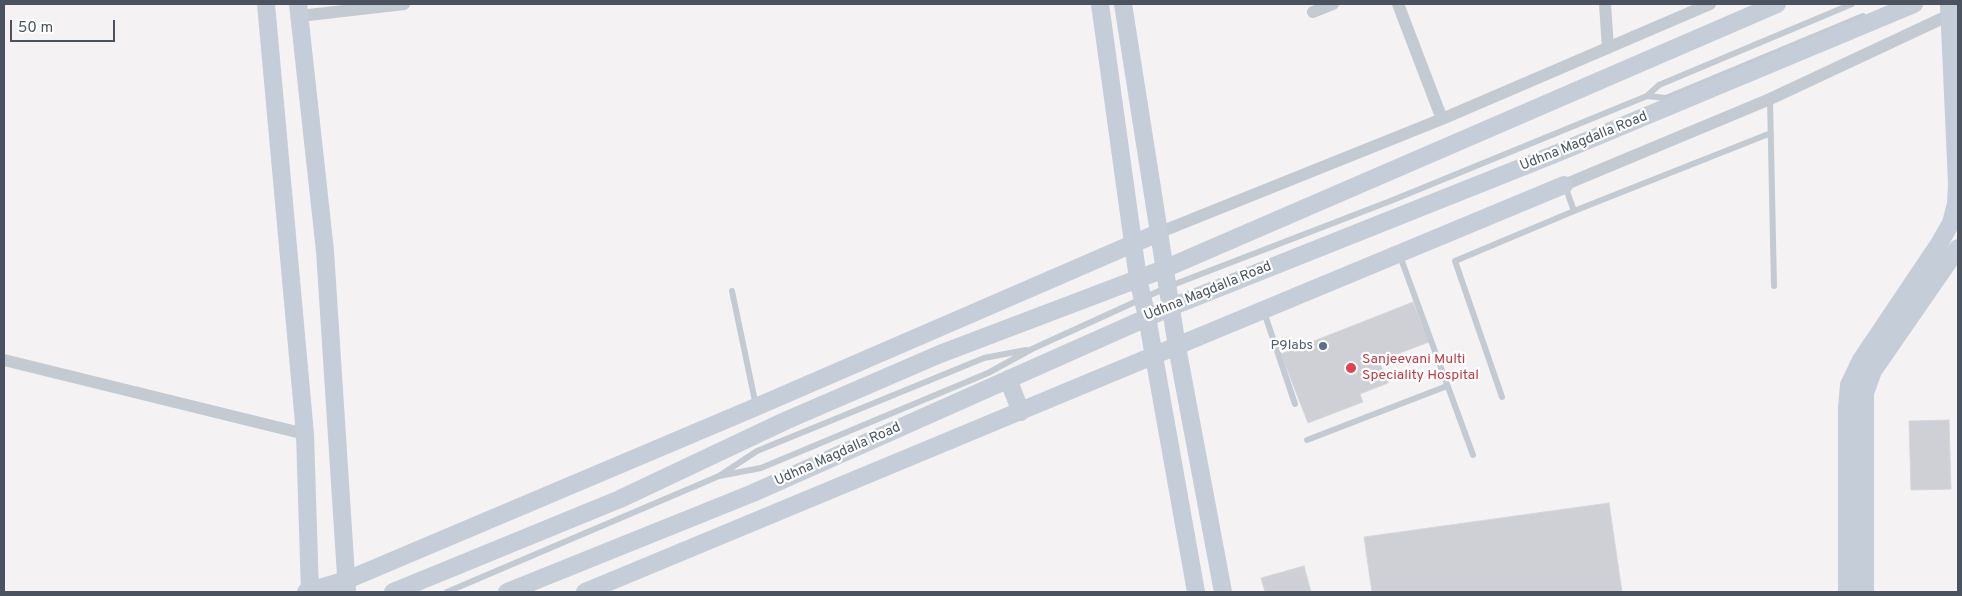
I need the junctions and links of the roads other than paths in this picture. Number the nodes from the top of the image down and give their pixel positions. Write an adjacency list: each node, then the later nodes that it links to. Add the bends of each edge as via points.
1 (266, 4): 47 (street)
2 (404, 4): 13 (street)
3 (1100, 4): 25 (street)
4 (1123, 4): 24 (street)
5 (1333, 4): 16 (street)
6 (1398, 4): 20 (street)
7 (1605, 4): 17 (street)
8 (1710, 4): 12 (street)
9 (1777, 4): 28 (street)
10 (1852, 4): 18 (lane, via 1659,85)
11 (1914, 4): 34 (street, Udhna Magdalla Road, via 1555,154)
12 (1688, 8): 17 (street)
13 (299, 10): 51 (street, via 325,251)
14 (1874, 11): 18 (lane, via 1666,98)
15 (1952, 11): 19 (street); 59 (street, via 1956,204 1951,223 1939,244 1861,360 1849,385)
16 (1313, 12)
17 (1608, 48): 20 (street)
18 (1647, 96): 31 (lane, via 1393,200)
19 (1770, 99): 21 (lane); 22 (street)
20 (1442, 119): 24 (street)
21 (1770, 133): 23 (lane); 30 (lane)
22 (1564, 185): 23 (lane); 27 (street)
23 (1574, 211): 43 (lane, via 1455,262)
24 (1158, 233): 25 (street); 28 (street)
25 (1133, 244): 29 (street); 45 (street)
26 (1958, 248): 60 (street, via 1873,371 1865,393)
27 (1400, 254): 35 (street); 42 (lane)
28 (1164, 269): 29 (street); 31 (street)
29 (1138, 279): 33 (street); 53 (street, via 940,354 785,421 620,499)
30 (1774, 286)
31 (1167, 287): 33 (lane); 34 (street)
32 (732, 291): 45 (lane)
33 (1143, 298): 36 (street); 38 (lane)
34 (1171, 306): 36 (street, Udhna Magdalla Road); 37 (street)
35 (1264, 311): 37 (street); 44 (lane)
36 (1147, 317): 39 (street); 41 (street, Udhna Magdalla Road)
37 (1177, 347): 39 (street); 58 (street)
38 (1032, 349): 50 (lane, via 988,373 761,468); 50 (lane, via 984,358 757,451)
39 (1154, 357): 46 (street); 57 (street)
40 (4, 360): 47 (street)
41 (1008, 379): 46 (street); 55 (street, Udhna Magdalla Road, via 753,492)
42 (1447, 386): 48 (lane); 49 (lane)
43 (1502, 397)
44 (1295, 404)
45 (756, 407): 51 (street)
46 (1021, 412): 56 (street)
47 (305, 434): 52 (street)
48 (1307, 440)
49 (1473, 455)
50 (719, 476): 54 (lane)
51 (347, 586): 52 (street)
52 (309, 592)
53 (393, 592)
54 (447, 592)
55 (508, 592)
56 (585, 592)
57 (1196, 592)
58 (1223, 592)
59 (1847, 592)
60 (1865, 592)

